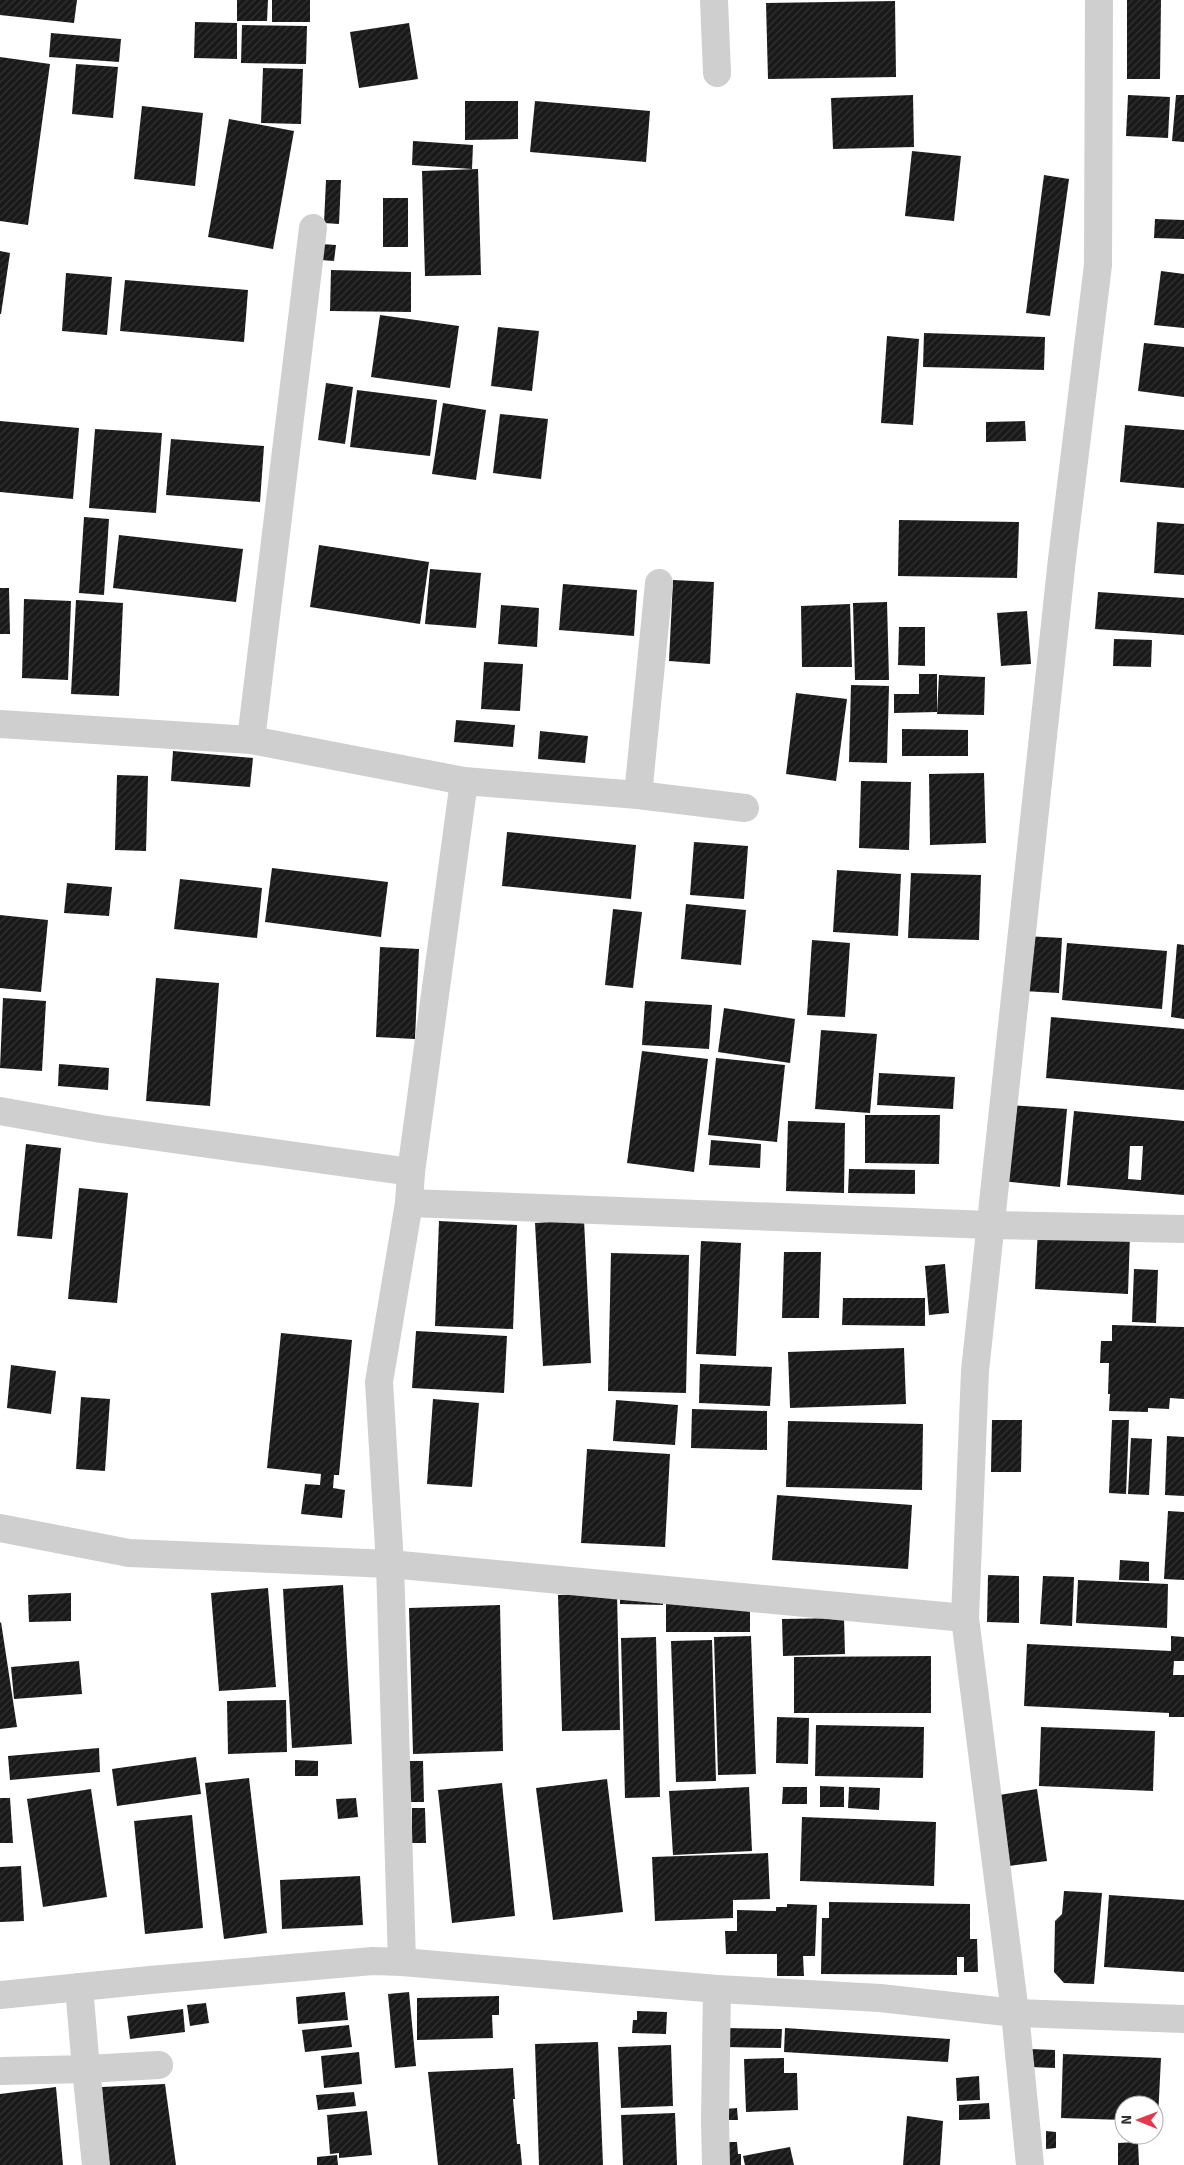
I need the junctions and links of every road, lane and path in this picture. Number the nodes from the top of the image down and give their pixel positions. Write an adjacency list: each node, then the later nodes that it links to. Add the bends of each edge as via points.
1 (714, 0): 3 (street)
2 (1099, 0): 14 (street, via 1098,265 1060,569)
3 (717, 73)
4 (313, 228): 7 (street)
5 (659, 583): 9 (street)
6 (0, 724): 7 (street)
7 (251, 740): 8 (street)
8 (464, 781): 9 (street); 12 (street)
9 (638, 795): 10 (street)
10 (746, 808)
11 (0, 1111): 12 (street, via 101,1129)
12 (411, 1172): 13 (street)
13 (409, 1203): 14 (street); 17 (street, via 379,1382)
14 (990, 1225): 15 (street); 18 (street, via 975,1371)
15 (1184, 1229)
16 (0, 1528): 17 (street, via 129,1553)
17 (390, 1564): 18 (street); 19 (street)
18 (965, 1618): 23 (street)
19 (402, 1962): 20 (street, via 373,1961); 21 (street)
20 (79, 1987): 22 (street); 26 (street)
21 (716, 1989): 23 (street, via 880,1998); 29 (street)
22 (0, 1995)
23 (1015, 2014): 24 (street); 30 (street)
24 (1184, 2019)
25 (159, 2065): 26 (street)
26 (86, 2069): 27 (street); 28 (street)
27 (0, 2071)
28 (96, 2165)
29 (716, 2165)
30 (1030, 2165)

